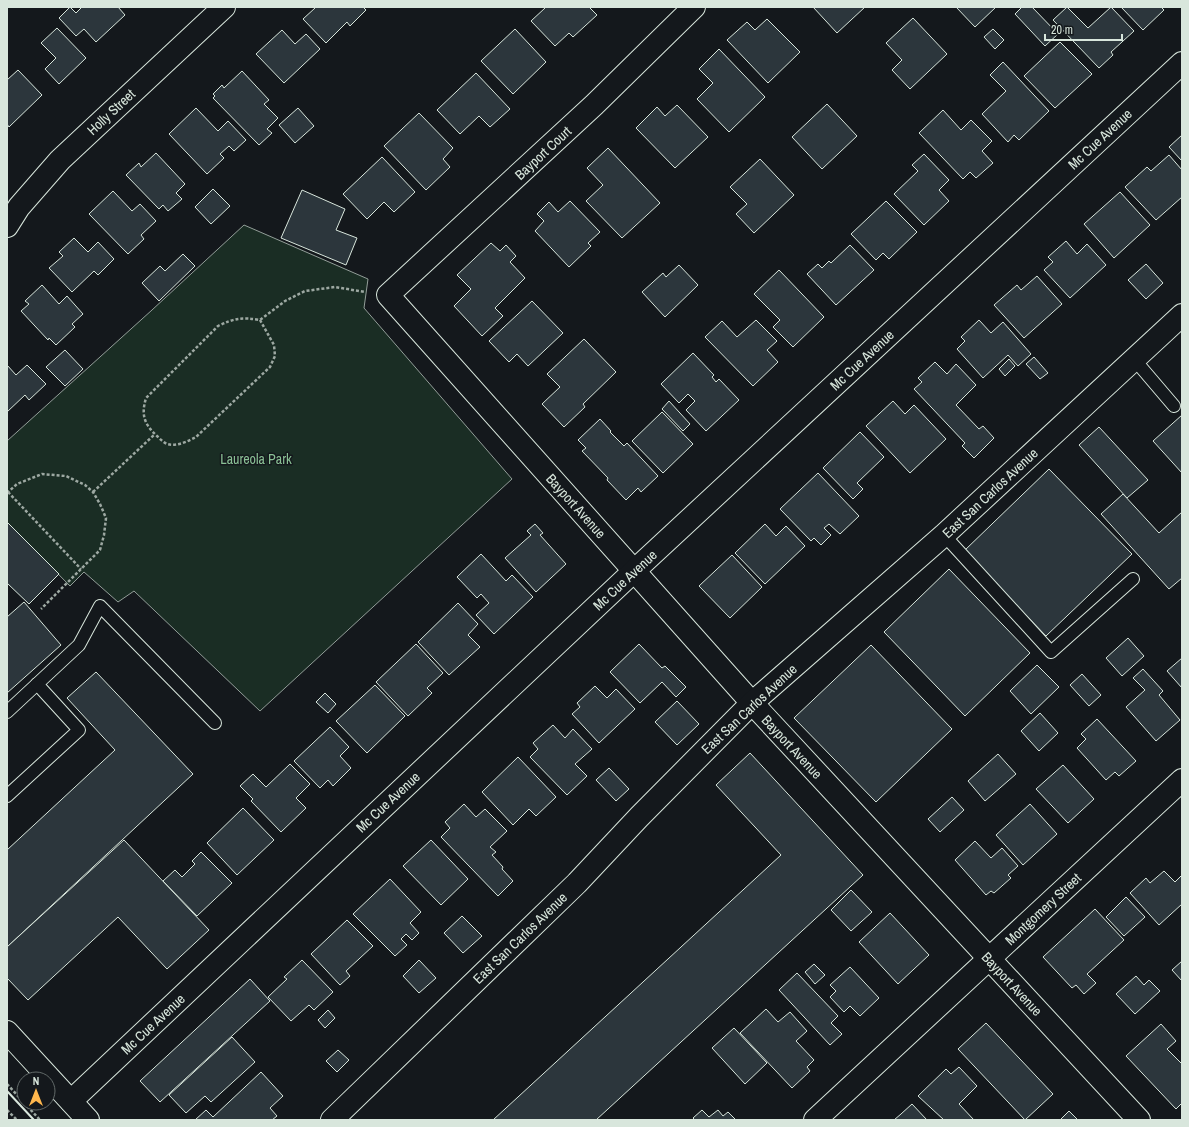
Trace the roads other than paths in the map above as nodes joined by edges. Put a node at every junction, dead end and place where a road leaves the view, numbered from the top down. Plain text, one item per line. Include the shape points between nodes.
1 (224, 7) edge
2 (694, 7) edge
3 (1182, 63) edge
4 (7, 226) edge
5 (388, 296) joint
6 (1182, 315) edge
7 (1134, 359) junction
8 (1174, 406) dead end
9 (944, 535) junction
10 (634, 571) junction
11 (1133, 579) dead end
12 (37, 684) junction
13 (752, 703) junction
14 (7, 712) edge
15 (215, 722) dead end
16 (1182, 780) edge
17 (7, 796) edge
18 (989, 959) junction
19 (7, 1032) edge
20 (71, 1101) junction
21 (88, 1120) edge
22 (332, 1120) edge
23 (815, 1120) edge
24 (1139, 1120) edge

1 - 4 street, Holly Street via 60,160 19,207
2 - 5 street, Bayport Court via 594,105
3 - 10 street, Mc Cue Avenue
5 - 10 street, Bayport Avenue
6 - 7 street, East San Carlos Avenue
7 - 8 lane
7 - 9 street, East San Carlos Avenue
9 - 11 lane via 1051,652
9 - 13 street, East San Carlos Avenue
10 - 13 street, Bayport Avenue
10 - 20 street, Mc Cue Avenue
12 - 14 lane
12 - 15 lane via 79,644 100,606
12 - 17 lane via 79,730
13 - 18 street, Bayport Avenue
13 - 22 street, East San Carlos Avenue via 576,883
16 - 18 street, Montgomery Street
18 - 23 street, Montgomery Street
18 - 24 street, Bayport Avenue
19 - 20 street
20 - 21 street

